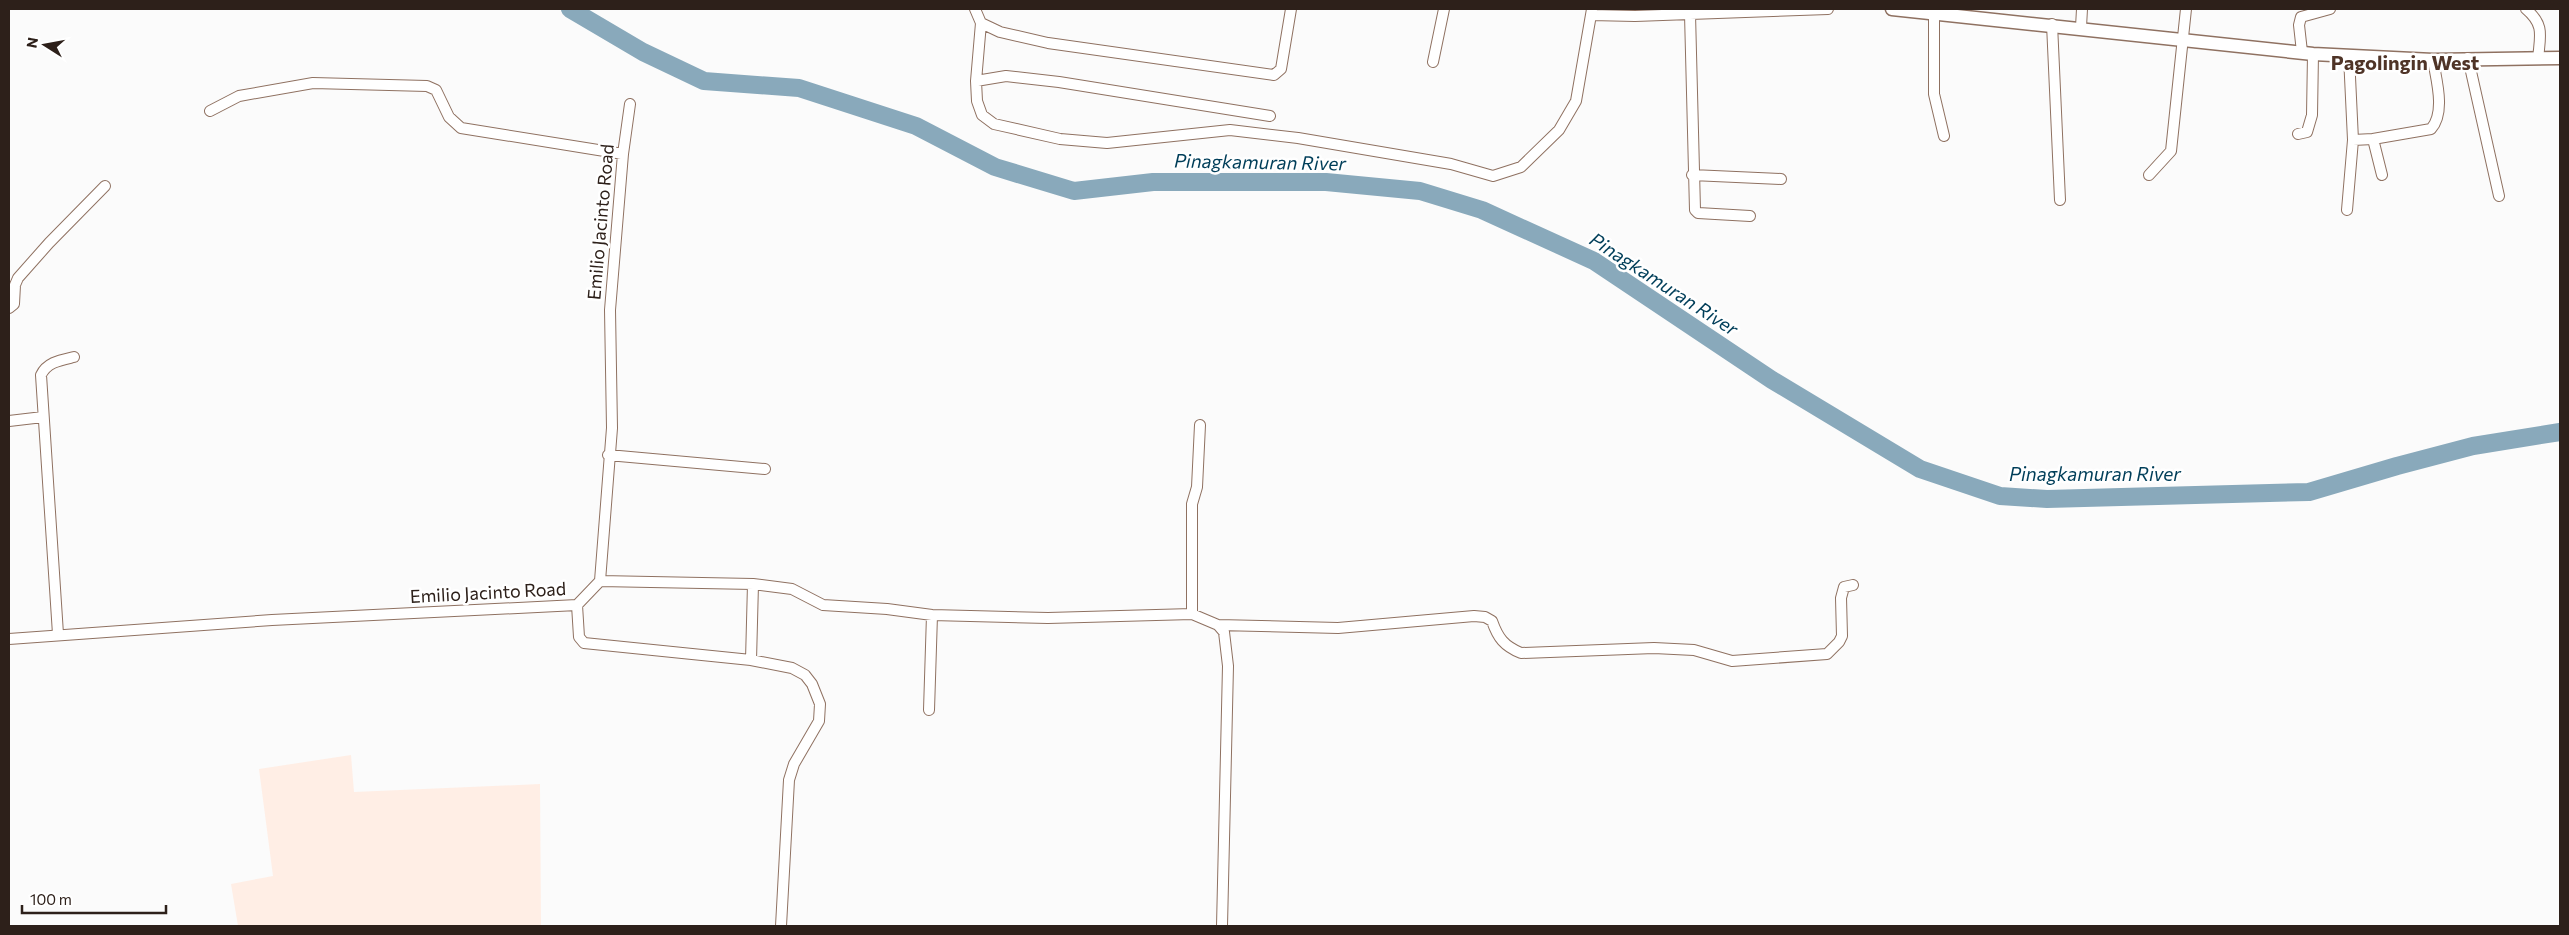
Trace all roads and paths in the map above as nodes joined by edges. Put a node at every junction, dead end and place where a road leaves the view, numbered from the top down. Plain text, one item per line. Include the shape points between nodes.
1 (975, 9) edge
2 (1291, 9) edge
3 (1444, 9) edge
4 (1828, 9) edge
5 (1892, 9) edge
6 (2082, 9) edge
7 (2186, 9) edge
8 (2330, 9) edge
9 (2526, 9) edge
10 (1774, 10) edge
11 (1592, 12) edge
12 (1934, 13) junction
13 (1690, 14) junction
14 (981, 23) junction
15 (2052, 24) junction
16 (2081, 28) junction
17 (2184, 40) junction
18 (2308, 53) junction
19 (2349, 56) junction
20 (2468, 58) junction
21 (2560, 58) edge
22 (2538, 59) junction
23 (2434, 60) junction
24 (1433, 62) dead end
25 (976, 81) junction
26 (630, 104) dead end
27 (210, 111) dead end
28 (1270, 116) dead end
29 (2298, 134) dead end
30 (1944, 136) dead end
31 (2372, 139) junction
32 (2353, 140) junction
33 (623, 154) junction
34 (1692, 175) junction
35 (2149, 175) dead end
36 (2382, 175) dead end
37 (1781, 179) dead end
38 (105, 186) dead end
39 (2499, 196) dead end
40 (2060, 200) dead end
41 (2347, 210) dead end
42 (1750, 216) dead end
43 (9, 308) edge
44 (74, 357) dead end
45 (43, 417) junction
46 (9, 420) edge
47 (1200, 425) dead end
48 (608, 455) junction
49 (765, 469) dead end
50 (600, 581) junction
51 (753, 584) junction
52 (1853, 586) dead end
53 (577, 605) junction
54 (1192, 614) junction
55 (932, 615) junction
56 (1218, 624) junction
57 (58, 634) junction
58 (9, 639) edge
59 (751, 660) junction
60 (929, 710) dead end
61 (781, 926) edge
62 (1222, 926) edge

1 - 14 street
2 - 14 street via 1281,69 1274,75 1048,43 1000,32
3 - 24 street
4 - 10 street
5 - 12 street
6 - 16 street
7 - 17 street
8 - 18 street via 2301,17 2299,25
9 - 22 street via 2536,18 2541,30
10 - 13 street
11 - 13 street
11 - 25 street via 1576,101 1559,130 1521,167 1493,176 1451,164 1230,130 1107,142 1060,138 994,124 982,115 977,102
12 - 15 street
12 - 30 street via 1934,94
13 - 34 street
14 - 25 street
15 - 16 street
15 - 40 street
16 - 17 street
17 - 18 street
17 - 35 street via 2170,151
18 - 19 street
18 - 29 street via 2312,115 2307,132
19 - 23 street
19 - 32 street
20 - 22 street
20 - 23 street
20 - 39 street
21 - 22 street
23 - 31 street via 2438,105 2435,124 2431,128
25 - 28 street via 1006,76 1059,82
26 - 33 street, Emilio Jacinto Road
27 - 33 street via 239,96 313,83 427,86 436,90 449,118 461,128
31 - 32 street
31 - 36 street
32 - 41 street
33 - 48 street, Emilio Jacinto Road via 610,310 612,428
34 - 37 street
34 - 42 street via 1698,213
38 - 43 street via 18,278 15,299
44 - 45 street via 44,369 41,375
45 - 46 street
45 - 57 street
47 - 54 street via 1197,487 1192,504
48 - 49 street
48 - 50 street, Emilio Jacinto Road
50 - 51 street
50 - 53 street, Emilio Jacinto Road
51 - 55 street via 792,589 823,605
51 - 59 street
52 - 56 street via 1844,587 1841,598 1842,636 1827,654 1753,661 1732,661 1694,650 1654,648 1521,653 1508,648 1497,636 1492,620 1474,616 1338,628
53 - 57 street, Emilio Jacinto Road
53 - 59 street via 579,637 584,643
54 - 55 street via 1048,618
54 - 56 street
55 - 60 street
56 - 62 street via 1224,632 1228,666
57 - 58 street, Emilio Jacinto Road
59 - 61 street via 792,668 805,676 820,704 819,721 794,764 789,780

